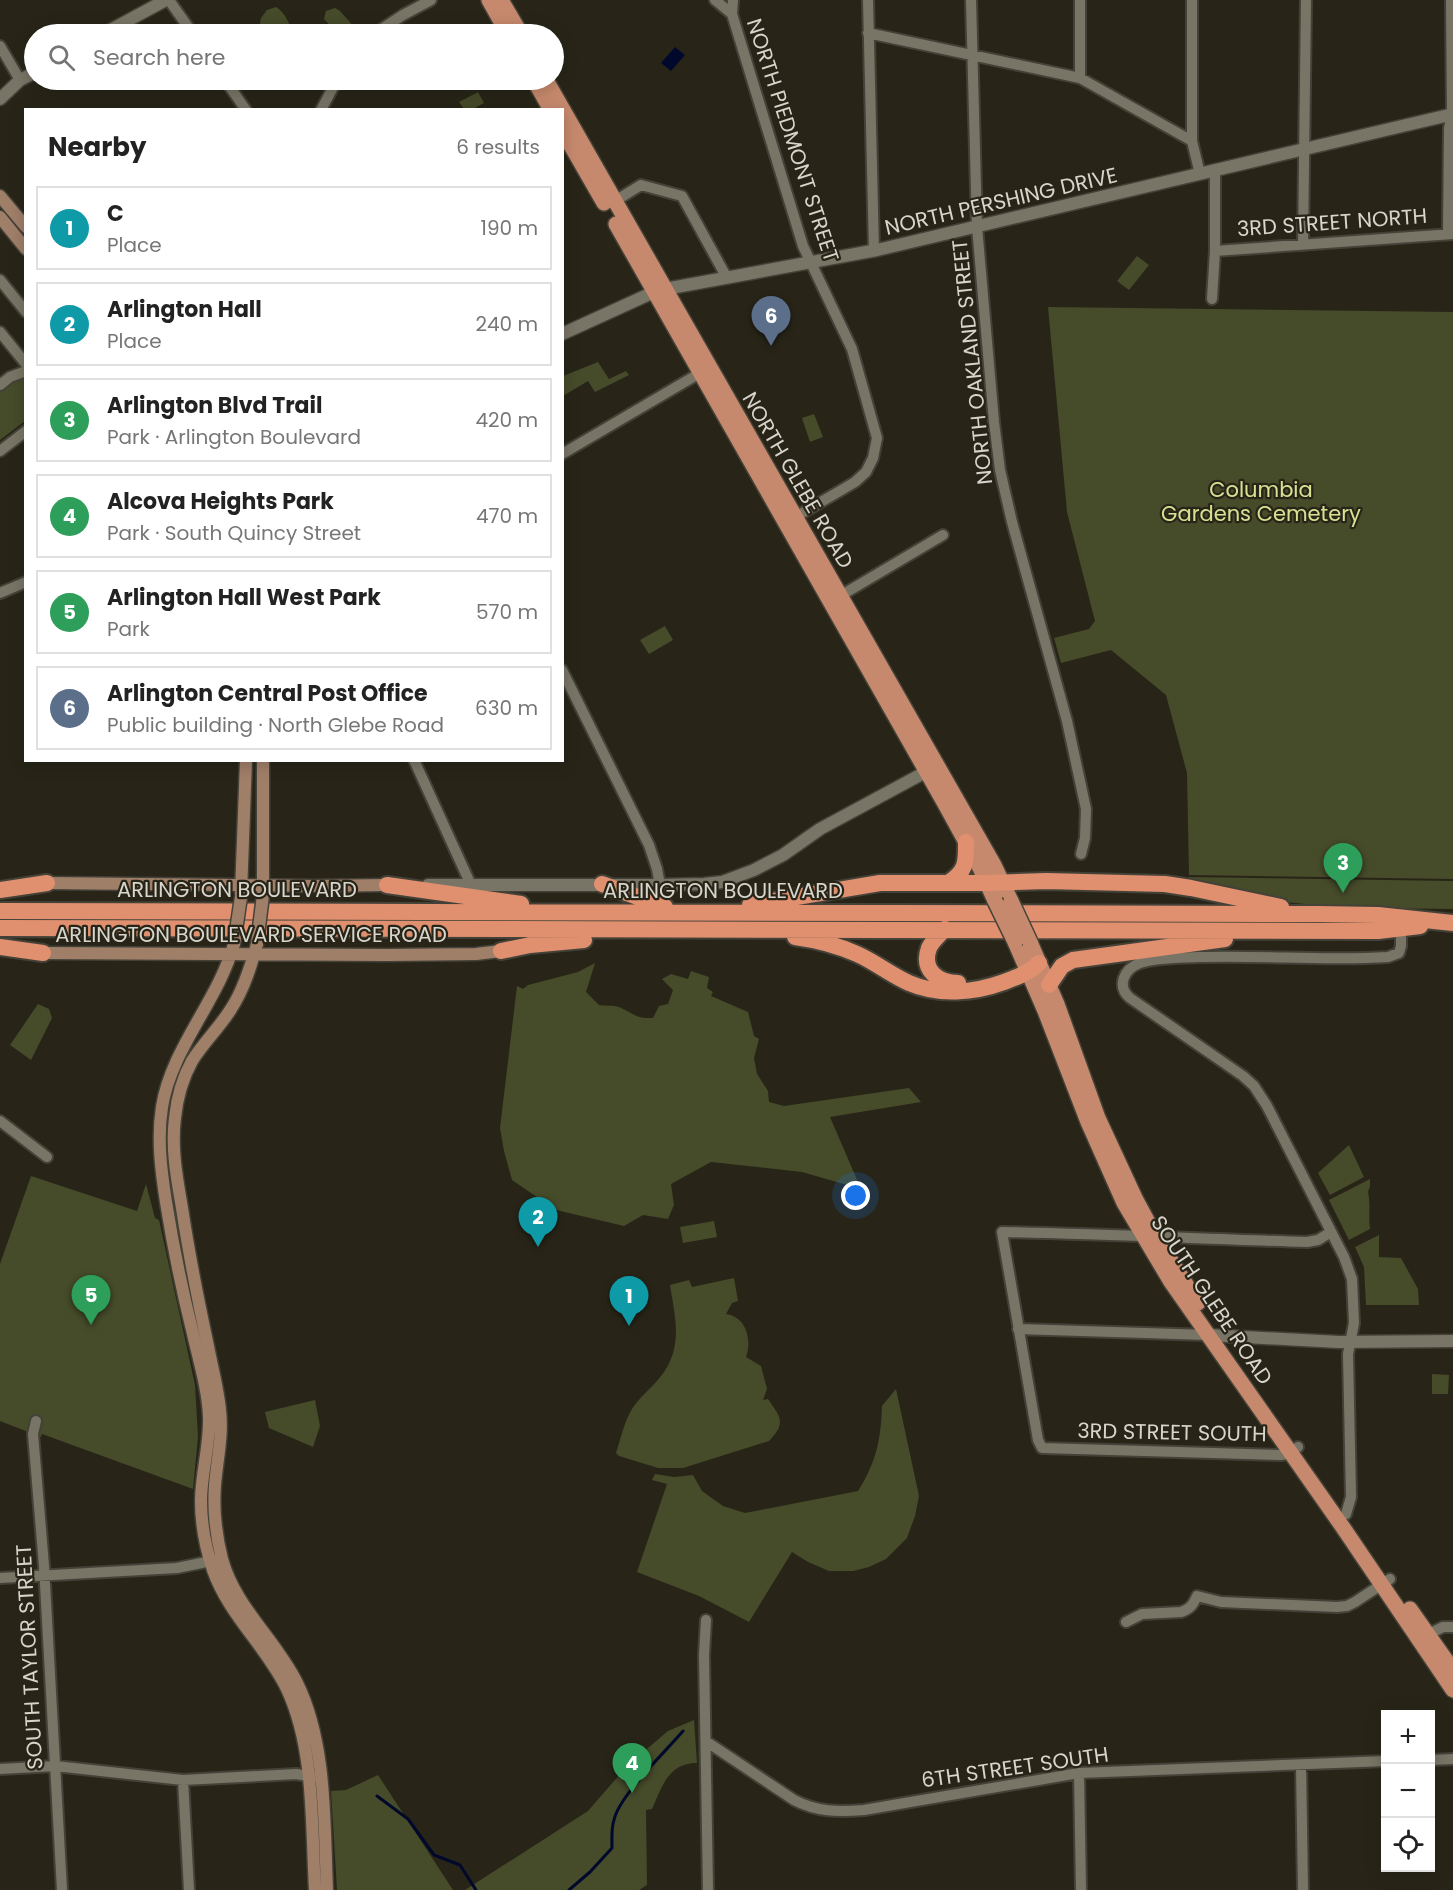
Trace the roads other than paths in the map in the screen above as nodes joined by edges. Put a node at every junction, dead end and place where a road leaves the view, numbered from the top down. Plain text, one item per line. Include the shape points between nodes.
1 (167, 0) edge
2 (431, 0) edge
3 (489, 0) edge
4 (501, 0) edge
5 (716, 0) edge
6 (734, 0) edge
7 (868, 0) edge
8 (970, 0) edge
9 (1080, 0) edge
10 (1192, 0) edge
11 (1306, 0) edge
12 (1451, 0) edge
13 (732, 14) junction
14 (123, 24) edge
15 (185, 24) edge
16 (389, 24) edge
17 (502, 24) edge
18 (515, 24) edge
19 (868, 33) junction
20 (0, 46) edge
21 (972, 54) junction
22 (24, 78) edge
23 (1080, 78) junction
24 (20, 80) junction
25 (232, 90) edge
26 (332, 90) edge
27 (540, 90) edge
28 (550, 90) edge
29 (0, 99) edge
30 (245, 108) edge
31 (322, 108) edge
32 (550, 108) edge
33 (557, 108) edge
34 (1452, 114) edge
35 (567, 134) edge
36 (1192, 141) junction
37 (1304, 149) junction
38 (1215, 171) junction
39 (1200, 174) junction
40 (0, 196) edge
41 (610, 203) junction
42 (0, 217) edge
43 (24, 225) edge
44 (977, 227) junction
45 (1450, 234) edge
46 (1303, 245) junction
47 (24, 247) edge
48 (1215, 250) junction
49 (874, 251) junction
50 (810, 263) junction
51 (727, 278) junction
52 (0, 280) edge
53 (659, 290) junction
54 (1212, 299) dead end
55 (24, 310) edge
56 (0, 332) edge
57 (564, 333) edge
58 (21, 349) edge
59 (24, 372) edge
60 (700, 373) junction
61 (0, 385) edge
62 (24, 433) edge
63 (0, 451) edge
64 (564, 453) edge
65 (790, 520) junction
66 (943, 535) dead end
67 (24, 583) edge
68 (0, 593) edge
69 (834, 599) junction
70 (564, 674) edge
71 (246, 762) edge
72 (263, 762) edge
73 (415, 762) edge
74 (931, 768) junction
75 (966, 842) junction
76 (1081, 854) dead end
77 (995, 882) junction
78 (0, 883) edge
79 (47, 883) junction
80 (948, 883) junction
81 (602, 884) junction
82 (387, 885) junction
83 (471, 885) junction
84 (660, 885) junction
85 (0, 890) edge
86 (263, 890) junction
87 (241, 891) junction
88 (995, 901) joint
89 (1011, 901) joint
90 (0, 910) edge
91 (678, 911) junction
92 (566, 912) junction
93 (714, 912) junction
94 (1318, 914) junction
95 (1449, 923) edge
96 (0, 928) edge
97 (1401, 928) junction
98 (722, 929) junction
99 (945, 929) junction
100 (651, 930) junction
101 (1271, 930) junction
102 (0, 947) edge
103 (233, 948) junction
104 (256, 949) junction
105 (501, 951) joint
106 (0, 953) edge
107 (43, 953) junction
108 (1031, 966) junction
109 (1049, 985) junction
110 (1062, 1038) junction
111 (0, 1121) edge
112 (47, 1157) dead end
113 (1331, 1232) junction
114 (1149, 1236) junction
115 (1018, 1329) junction
116 (1214, 1335) junction
117 (1453, 1341) edge
118 (1350, 1342) junction
119 (36, 1421) dead end
120 (1294, 1450) junction
121 (1346, 1515) junction
122 (216, 1560) junction
123 (44, 1576) junction
124 (0, 1578) edge
125 (1386, 1582) junction
126 (706, 1620) dead end
127 (1126, 1622) dead end
128 (1453, 1627) edge
129 (1423, 1637) junction
130 (1453, 1670) edge
131 (1453, 1690) edge
132 (707, 1742) junction
133 (1453, 1759) edge
134 (1435, 1760) edge
135 (1381, 1761) edge
136 (1301, 1765) junction
137 (55, 1766) junction
138 (0, 1769) edge
139 (1078, 1773) junction
140 (315, 1777) junction
141 (183, 1780) junction
142 (62, 1890) edge
143 (189, 1890) edge
144 (315, 1890) edge
145 (327, 1890) edge
146 (708, 1890) edge
147 (1081, 1890) edge
148 (1303, 1890) edge

1 - 14 street
1 - 15 street
2 - 16 street
3 - 17 main road
4 - 18 main road
5 - 13 street
6 - 13 street, NORTH PIEDMONT STREET
7 - 19 street
8 - 21 street, NORTH OAKLAND STREET
9 - 23 street
10 - 36 street
11 - 37 street
12 - 34 street
13 - 50 street, NORTH PIEDMONT STREET
19 - 21 street
19 - 49 street
20 - 24 street
21 - 23 street
21 - 44 street, NORTH OAKLAND STREET
22 - 24 street
23 - 36 street
24 - 29 street
25 - 30 street
26 - 31 street
27 - 32 main road
28 - 33 main road, NORTH GLEBE ROAD
34 - 37 street, NORTH PERSHING DRIVE
34 - 45 street
35 - 41 main road, NORTH GLEBE ROAD
36 - 39 street
37 - 38 street, NORTH PERSHING DRIVE
37 - 46 street
38 - 39 street, NORTH PERSHING DRIVE
38 - 48 street
39 - 44 street, NORTH PERSHING DRIVE
40 - 43 main road
41 - 51 street via 641,185 682,196
41 - 53 main road, NORTH GLEBE ROAD
42 - 47 main road
44 - 49 street, NORTH PERSHING DRIVE
44 - 76 street, NORTH OAKLAND STREET via 1000,470 1067,721 1086,809
45 - 46 street, 3RD STREET NORTH
46 - 48 street, 3RD STREET NORTH
48 - 54 street
49 - 50 street, NORTH PERSHING DRIVE
50 - 51 street, NORTH PERSHING DRIVE
50 - 65 street, NORTH PIEDMONT STREET via 852,349 877,438 866,472
51 - 53 street, NORTH PERSHING DRIVE
52 - 55 street
53 - 57 street, NORTH PERSHING DRIVE
53 - 60 main road, NORTH GLEBE ROAD
53 - 65 main road, NORTH GLEBE ROAD
56 - 58 street
59 - 61 street
60 - 64 street
60 - 65 main road, NORTH GLEBE ROAD
62 - 63 street
65 - 69 main road, NORTH GLEBE ROAD
66 - 69 street
67 - 68 street
69 - 74 main road, NORTH GLEBE ROAD
70 - 84 street via 649,845
71 - 87 main road
72 - 86 main road
73 - 83 street
74 - 75 main road, NORTH GLEBE ROAD
74 - 77 main road, NORTH GLEBE ROAD
74 - 84 street via 739,877 704,884
75 - 77 main road, NORTH GLEBE ROAD
75 - 80 highway via 963,868
77 - 80 highway
77 - 88 main road, NORTH GLEBE ROAD
77 - 89 main road, NORTH GLEBE ROAD
77 - 94 highway via 1166,884
78 - 79 street
79 - 85 highway
79 - 87 main road
80 - 93 highway via 870,884
81 - 83 street
81 - 84 street
81 - 91 highway
82 - 83 street
82 - 86 main road
82 - 92 highway
86 - 87 main road
86 - 104 main road, bridge
87 - 103 main road, bridge
88 - 108 main road, SOUTH GLEBE ROAD, bridge via 1014,942
89 - 108 main road, SOUTH GLEBE ROAD, bridge via 1030,942
90 - 92 highway, ARLINGTON BOULEVARD
91 - 92 highway, ARLINGTON BOULEVARD
91 - 93 highway, ARLINGTON BOULEVARD
93 - 94 highway, ARLINGTON BOULEVARD
94 - 95 highway, ARLINGTON BOULEVARD via 1378,915
95 - 97 highway, ARLINGTON BOULEVARD
96 - 100 highway, ARLINGTON BOULEVARD
97 - 101 highway, ARLINGTON BOULEVARD
97 - 113 street via 1399,953 1389,957 1223,956 1147,961 1134,965 1124,975 1127,995 1254,1086
98 - 99 highway, ARLINGTON BOULEVARD
98 - 100 highway, ARLINGTON BOULEVARD
98 - 108 highway via 828,943 909,982 938,991 976,990
99 - 101 highway, ARLINGTON BOULEVARD
99 - 108 highway via 932,942 927,955 928,968 940,980 977,981
100 - 105 highway via 639,937 558,942
101 - 109 highway via 1073,960 1062,966
102 - 107 highway
103 - 104 main road, ARLINGTON BOULEVARD SERVICE ROAD
103 - 107 main road, ARLINGTON BOULEVARD SERVICE ROAD
103 - 122 main road via 218,988 169,1080 161,1109 159,1141 172,1238 209,1416 201,1501 205,1539
104 - 105 main road, ARLINGTON BOULEVARD SERVICE ROAD via 401,955
104 - 122 main road via 236,1000 193,1061 180,1088 175,1119 179,1194 220,1409 221,1444 214,1496
106 - 107 street, ARLINGTON BOULEVARD SERVICE ROAD
108 - 109 main road, SOUTH GLEBE ROAD
108 - 110 main road, SOUTH GLEBE ROAD
109 - 110 main road, SOUTH GLEBE ROAD
110 - 114 main road, SOUTH GLEBE ROAD via 1124,1203
111 - 112 street
113 - 114 street via 1307,1242
113 - 118 street via 1352,1279 1354,1323
114 - 115 street via 1002,1232
114 - 116 main road, SOUTH GLEBE ROAD
115 - 116 street
115 - 120 street, 3RD STREET SOUTH via 1042,1448 1281,1455
116 - 118 street
116 - 120 main road, SOUTH GLEBE ROAD
117 - 118 street
118 - 121 street via 1351,1497
119 - 123 street, SOUTH TAYLOR STREET via 33,1434
120 - 121 main road, SOUTH GLEBE ROAD
120 - 125 main road, SOUTH GLEBE ROAD
121 - 125 main road, SOUTH GLEBE ROAD
122 - 123 street via 177,1568
122 - 140 main road via 220,1587 286,1688
123 - 124 street
123 - 137 street, SOUTH TAYLOR STREET
125 - 127 street via 1347,1606 1221,1602 1197,1596 1187,1610 1142,1614
125 - 129 main road, SOUTH GLEBE ROAD
126 - 132 street
128 - 129 street via 1443,1627
129 - 130 main road, SOUTH GLEBE ROAD
129 - 131 main road, SOUTH GLEBE ROAD
132 - 139 street, 6TH STREET SOUTH via 794,1800 825,1811 864,1810
132 - 146 street
133 - 134 street
135 - 136 street, 6TH STREET SOUTH
136 - 139 street, 6TH STREET SOUTH
136 - 148 street
137 - 138 street
137 - 141 street
137 - 142 street, SOUTH TAYLOR STREET
139 - 147 street
140 - 141 street via 292,1774
140 - 144 main road
140 - 145 main road
141 - 143 street

